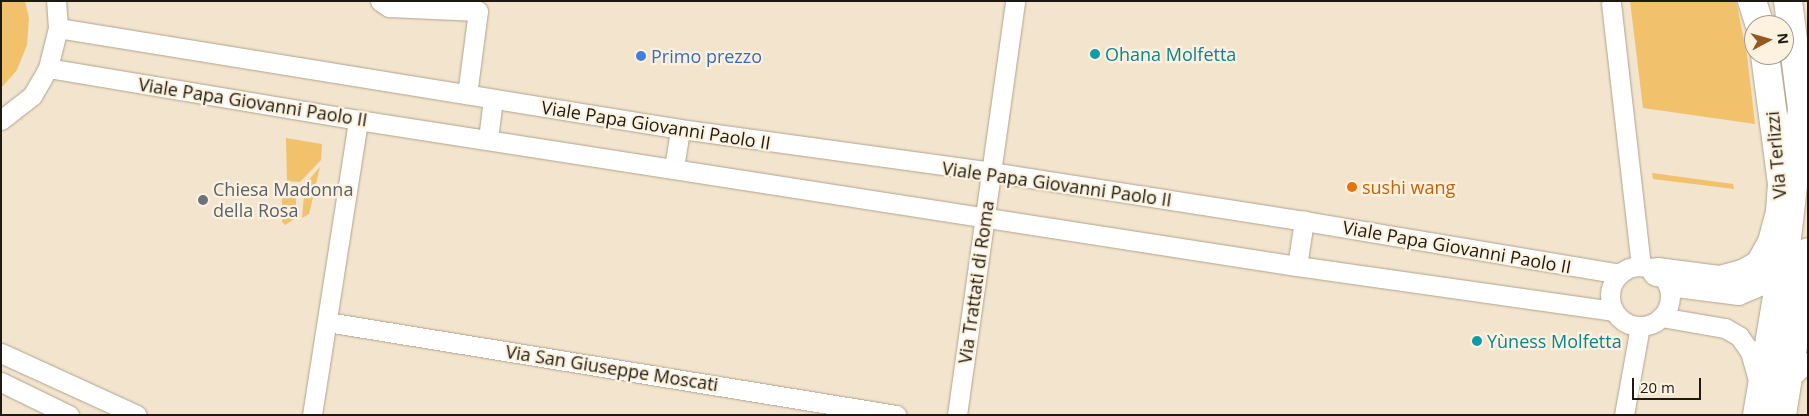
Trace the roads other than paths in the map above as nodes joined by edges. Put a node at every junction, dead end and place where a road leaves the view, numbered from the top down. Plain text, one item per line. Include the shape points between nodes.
1 (56, 1) edge
2 (380, 1) edge
3 (1015, 1) edge
4 (1752, 1) edge
5 (1788, 1) edge
6 (1611, 3) dead end
7 (1757, 15) edge
8 (1808, 25) edge
9 (58, 28) junction
10 (1766, 65) edge
11 (48, 68) junction
12 (467, 94) junction
13 (493, 99) junction
14 (1, 120) edge
15 (358, 120) junction
16 (680, 129) junction
17 (488, 139) junction
18 (674, 168) junction
19 (992, 172) junction
20 (985, 217) junction
21 (1304, 221) junction
22 (1808, 252) edge
23 (1297, 266) junction
24 (1620, 274) junction
25 (1655, 275) junction
26 (1781, 277) junction
27 (1808, 284) edge
28 (1613, 311) junction
29 (1661, 317) junction
30 (1796, 320) junction
31 (327, 322) junction
32 (1640, 326) junction
33 (1, 353) edge
34 (1808, 362) edge
35 (1788, 380) junction
36 (1, 382) edge
37 (1759, 405) edge
38 (69, 415) edge
39 (137, 415) edge
40 (312, 415) edge
41 (896, 415) edge
42 (957, 415) edge
43 (1624, 415) edge
44 (1782, 415) edge

1 - 9 street
2 - 12 street via 388,7 478,11
3 - 19 street, Via Trattati di Roma
4 - 7 main road
5 - 8 main road via 1796,15
5 - 26 main road via 1802,109
6 - 25 street
9 - 11 street
9 - 12 street, Viale Papa Giovanni Paolo II
10 - 25 main road, Via Terlizzi via 1782,184 1780,212 1772,242 1760,264 1735,276 1720,280
11 - 14 street via 32,96
11 - 15 street, Viale Papa Giovanni Paolo II
12 - 13 street, Viale Papa Giovanni Paolo II
13 - 16 street, Viale Papa Giovanni Paolo II
13 - 17 street
15 - 17 street, Viale Papa Giovanni Paolo II
15 - 31 street
16 - 18 street
16 - 19 street, Viale Papa Giovanni Paolo II
17 - 18 street, Viale Papa Giovanni Paolo II
18 - 20 street, Viale Papa Giovanni Paolo II
19 - 20 street, Via Trattati di Roma
19 - 21 street, Viale Papa Giovanni Paolo II
20 - 23 street, Viale Papa Giovanni Paolo II
20 - 42 street, Via Trattati di Roma
21 - 23 street
21 - 24 street, Viale Papa Giovanni Paolo II
22 - 30 main road
23 - 28 street, Viale Papa Giovanni Paolo II
24 - 25 street
24 - 28 street via 1610,291
25 - 26 street via 1738,295
25 - 29 street via 1669,302
26 - 37 main road
27 - 30 main road
28 - 32 street via 1624,322
29 - 32 street
29 - 37 street via 1725,328 1739,336 1750,352
30 - 35 main road
31 - 40 street
31 - 41 street, Via San Giuseppe Moscati
32 - 43 street
33 - 39 street
34 - 35 street
35 - 44 main road
36 - 38 street

